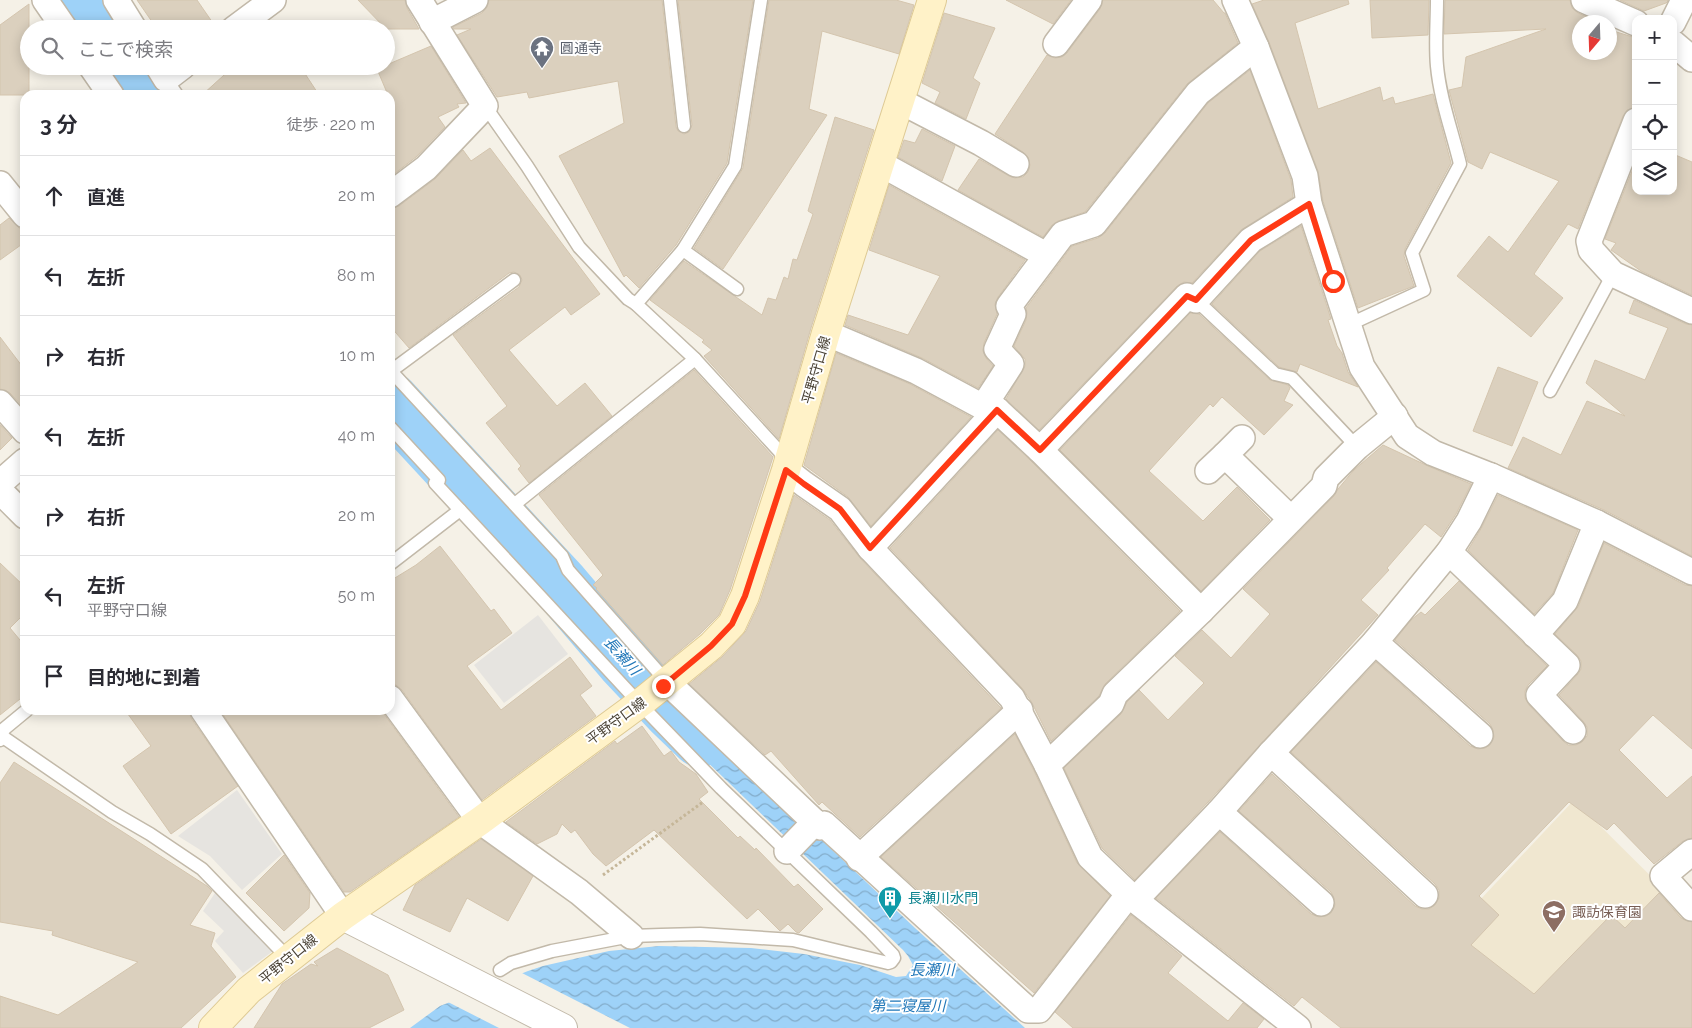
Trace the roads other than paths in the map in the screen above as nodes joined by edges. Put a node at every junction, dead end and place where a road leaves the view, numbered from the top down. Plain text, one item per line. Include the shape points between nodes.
1 (45, 0) edge
2 (116, 0) edge
3 (273, 0) edge
4 (419, 0) edge
5 (475, 0) edge
6 (670, 0) edge
7 (762, 0) edge
8 (932, 0) edge
9 (1235, 0) edge
10 (1437, 0) edge
11 (1584, 0) edge
12 (1684, 0) edge
13 (1087, 1) edge
14 (1676, 15) edge
15 (59, 20) edge
16 (128, 20) edge
17 (246, 20) edge
18 (1632, 21) edge
19 (432, 22) junction
20 (1056, 44) dead end
21 (1256, 47) junction
22 (1677, 47) edge
23 (1692, 60) edge
24 (97, 75) edge
25 (108, 90) edge
26 (900, 101) junction
27 (485, 106) junction
28 (684, 126) dead end
29 (1632, 130) edge
30 (881, 164) junction
31 (1016, 164) dead end
32 (395, 191) edge
33 (3, 193) edge
34 (1309, 204) junction
35 (20, 210) edge
36 (683, 250) junction
37 (1046, 255) junction
38 (1613, 274) junction
39 (514, 280) dead end
40 (737, 289) dead end
41 (1196, 300) junction
42 (636, 304) junction
43 (1692, 311) edge
44 (1348, 325) junction
45 (826, 333) junction
46 (696, 359) junction
47 (395, 368) edge
48 (395, 375) edge
49 (1550, 391) dead end
50 (0, 404) edge
51 (990, 409) junction
52 (1395, 416) junction
53 (20, 426) edge
54 (395, 432) edge
55 (1357, 447) junction
56 (1040, 450) junction
57 (1225, 455) dead end
58 (20, 465) edge
59 (786, 470) junction
60 (1491, 476) junction
61 (0, 483) edge
62 (0, 492) edge
63 (515, 504) junction
64 (460, 510) junction
65 (20, 511) edge
66 (1291, 519) junction
67 (1597, 523) junction
68 (870, 548) junction
69 (1449, 552) junction
70 (395, 560) edge
71 (1692, 572) edge
72 (1200, 612) junction
73 (1535, 636) junction
74 (1375, 642) junction
75 (653, 693) junction
76 (395, 705) edge
77 (1020, 710) junction
78 (21, 715) edge
79 (206, 715) edge
80 (1573, 731) dead end
81 (1480, 735) dead end
82 (0, 737) edge
83 (1271, 754) junction
84 (1047, 765) junction
85 (1219, 812) junction
86 (480, 821) junction
87 (813, 823) junction
88 (789, 849) junction
89 (1692, 852) edge
90 (859, 858) junction
91 (1425, 895) dead end
92 (1132, 897) junction
93 (1322, 903) dead end
94 (1692, 908) edge
95 (343, 916) junction
96 (631, 936) junction
97 (289, 959) junction
98 (500, 970) dead end
99 (213, 1028) edge
100 (563, 1028) edge
101 (1298, 1028) edge

1 - 15 street
2 - 16 street
3 - 17 street
4 - 19 street
5 - 19 street
6 - 28 lane
7 - 36 lane via 735,166
8 - 26 main road, 平野守口線
9 - 21 street
10 - 44 lane via 1437,66 1460,164 1412,253 1424,290
11 - 18 street
12 - 14 street
13 - 20 street
19 - 27 street
21 - 34 street via 1305,176
21 - 37 street via 1198,93 1094,224 1063,234
22 - 23 street
24 - 25 street
26 - 30 main road, 平野守口線
26 - 31 street
27 - 32 street via 426,168
27 - 42 lane via 579,247
29 - 38 street via 1588,241 1590,250
30 - 37 street
30 - 45 main road, 平野守口線
33 - 35 street
34 - 41 street via 1251,240
34 - 44 street
36 - 40 lane
36 - 42 lane
37 - 51 street via 1009,306 1013,314 997,350 1011,364
38 - 43 street
38 - 49 lane
39 - 47 lane
41 - 55 lane via 1275,374 1292,378
41 - 56 street via 1187,296
42 - 46 lane
44 - 52 street via 1362,368
45 - 51 street via 916,371
45 - 59 main road, 平野守口線
46 - 59 lane via 780,452
46 - 63 lane
48 - 63 lane
50 - 53 street
51 - 56 street
51 - 68 street
52 - 55 street
52 - 60 street via 1407,436 1433,453
54 - 64 lane via 439,480 435,483
55 - 66 street
56 - 72 street
57 - 66 street
58 - 61 street
59 - 68 street via 840,509
59 - 75 main road, 平野守口線 via 745,596 732,624 711,646
60 - 67 street
60 - 69 street via 1469,521
62 - 65 street
63 - 75 lane via 562,556 568,570
64 - 70 lane
64 - 75 lane
66 - 72 street
67 - 71 street
67 - 73 street via 1565,601
68 - 77 street
69 - 73 street
69 - 74 street
72 - 84 street
73 - 80 street via 1567,665 1539,695
74 - 81 street
74 - 83 street
75 - 86 main road, 平野守口線
75 - 87 street
75 - 88 lane via 721,788
76 - 86 street
77 - 84 street
77 - 90 street
78 - 82 lane via 4,729
79 - 95 street
82 - 97 lane via 202,869
83 - 85 street
83 - 91 street
84 - 92 street via 1090,857
85 - 92 street
85 - 93 street
86 - 95 main road, 平野守口線
86 - 96 street via 579,892
87 - 88 street
87 - 90 street via 820,827 824,824
88 - 96 lane via 893,954 891,962 793,940 700,934
89 - 94 street via 1662,876
90 - 92 street via 1028,1010 1039,1010
92 - 101 street
95 - 97 main road, 平野守口線
95 - 100 street
96 - 98 lane via 552,951 511,963
97 - 99 main road, 平野守口線 via 250,990

